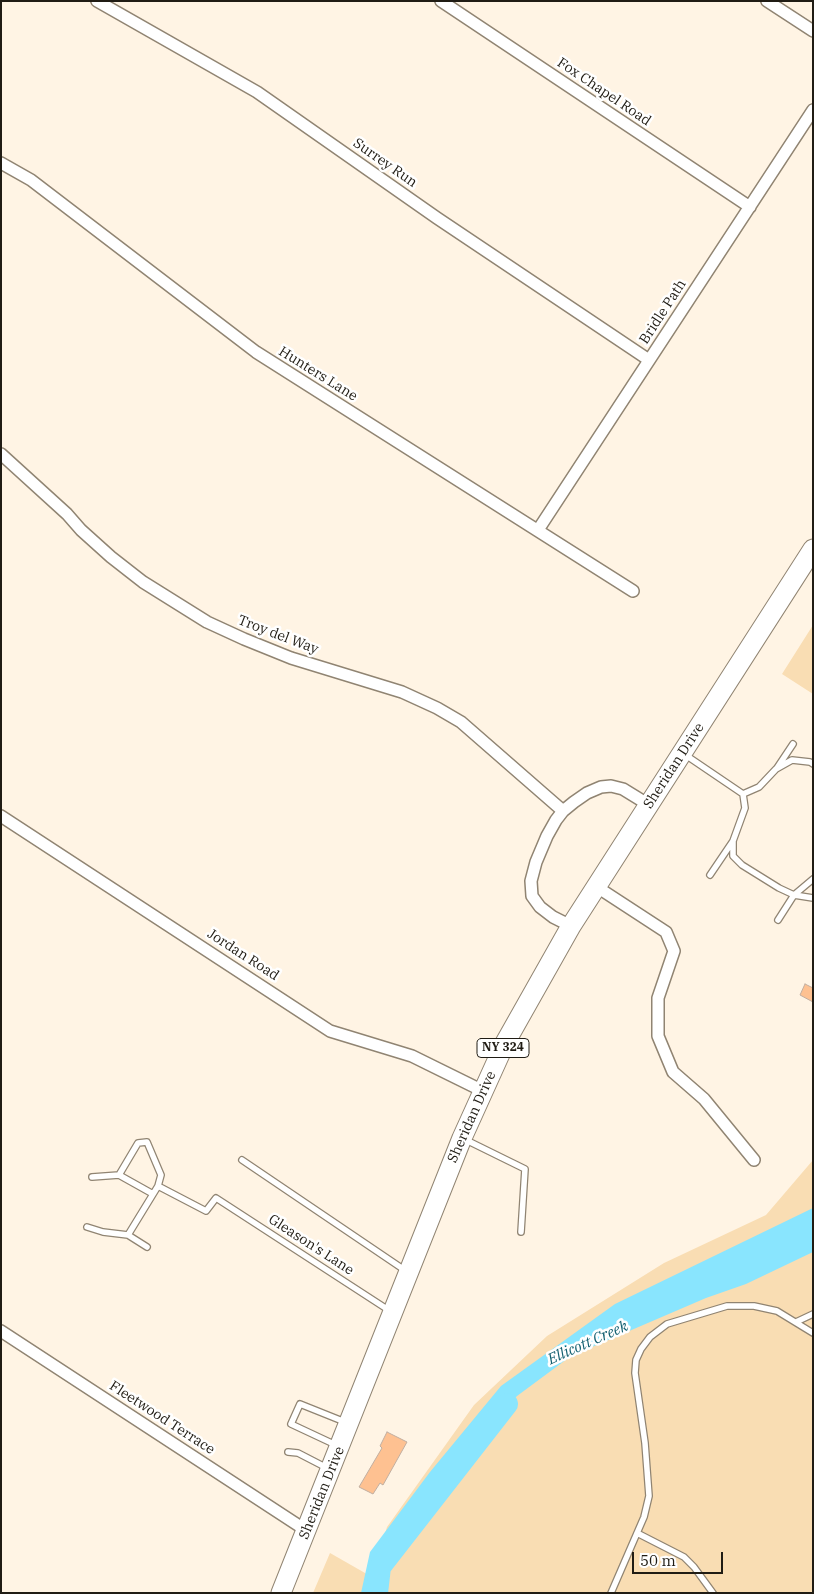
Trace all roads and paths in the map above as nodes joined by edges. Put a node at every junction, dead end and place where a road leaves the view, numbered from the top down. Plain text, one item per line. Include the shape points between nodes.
1 (97, 1) edge
2 (441, 1) edge
3 (767, 1) edge
4 (813, 31) edge
5 (813, 110) edge
6 (1, 163) edge
7 (750, 207) junction
8 (649, 360) junction
9 (1, 454) edge
10 (538, 530) junction
11 (813, 549) edge
12 (633, 591) dead end
13 (793, 744) dead end
14 (683, 753) junction
15 (811, 763) edge
16 (776, 769) junction
17 (743, 794) junction
18 (649, 805) junction
19 (563, 811) junction
20 (1, 816) edge
21 (733, 841) junction
22 (710, 875) dead end
23 (813, 879) edge
24 (597, 886) junction
25 (794, 895) junction
26 (813, 898) edge
27 (778, 920) dead end
28 (571, 926) junction
29 (483, 1091) junction
30 (462, 1138) junction
31 (242, 1160) dead end
32 (754, 1160) dead end
33 (119, 1175) junction
34 (92, 1177) dead end
35 (158, 1186) junction
36 (153, 1194) junction
37 (87, 1227) dead end
38 (522, 1232) dead end
39 (128, 1235) junction
40 (147, 1247) dead end
41 (408, 1272) junction
42 (392, 1312) junction
43 (813, 1314) edge
44 (796, 1322) junction
45 (1, 1331) edge
46 (813, 1333) edge
47 (349, 1424) junction
48 (340, 1447) junction
49 (288, 1452) dead end
50 (330, 1470) junction
51 (307, 1531) junction
52 (637, 1533) junction
53 (281, 1593) edge
54 (611, 1593) edge
55 (713, 1593) edge

1 - 8 street, Surrey Run via 257,92
2 - 7 street, Fox Chapel Road
3 - 4 street
5 - 7 street, Bridle Path
6 - 10 street, Hunters Lane via 31,180 256,352
7 - 8 street, Bridle Path
8 - 10 street, Bridle Path
9 - 19 street, Troy del Way via 81,530 143,582 207,622 244,639 291,658 402,692 437,708 461,722
10 - 12 street, Hunters Lane
11 - 14 main road, Sheridan Drive / NY 324
13 - 16 lane
14 - 17 lane
14 - 18 main road, Sheridan Drive / NY 324
15 - 16 lane via 792,760
16 - 17 lane via 759,788
17 - 21 lane via 744,808
18 - 19 street via 611,786 600,787
18 - 24 main road, Sheridan Drive / NY 324
19 - 28 street via 536,862 531,881 532,896 553,917
20 - 29 street, Jordan Road via 330,1031 412,1056
21 - 22 lane
21 - 25 lane via 733,856 742,865
23 - 25 lane
24 - 28 main road, Sheridan Drive / NY 324
24 - 32 street via 666,932 674,951 658,998 658,1036 673,1072 704,1099
25 - 26 lane
25 - 27 lane
28 - 29 main road, Sheridan Drive / NY 324
29 - 30 main road, Sheridan Drive / NY 324
30 - 38 lane via 525,1169
30 - 41 main road, Sheridan Drive / NY 324
31 - 41 lane
33 - 34 lane
33 - 35 lane via 138,1143 146,1142 161,1175
33 - 36 lane
35 - 36 lane
35 - 42 lane, Gleason's Lane via 206,1212 216,1198
36 - 39 lane
37 - 39 lane
39 - 40 lane
41 - 42 main road, Sheridan Drive / NY 324
42 - 47 main road, Sheridan Drive / NY 324
43 - 44 lane
44 - 46 lane
44 - 52 lane via 777,1311 754,1306 727,1306 667,1324 650,1337 636,1360 635,1373 649,1496
45 - 51 street, Fleetwood Terrace
47 - 48 main road, Sheridan Drive / NY 324
47 - 48 lane via 300,1404 291,1424
48 - 50 main road, Sheridan Drive / NY 324
49 - 50 lane via 298,1453
50 - 51 main road, Sheridan Drive / NY 324
51 - 53 main road, Sheridan Drive / NY 324
52 - 54 lane
52 - 55 lane via 684,1557

